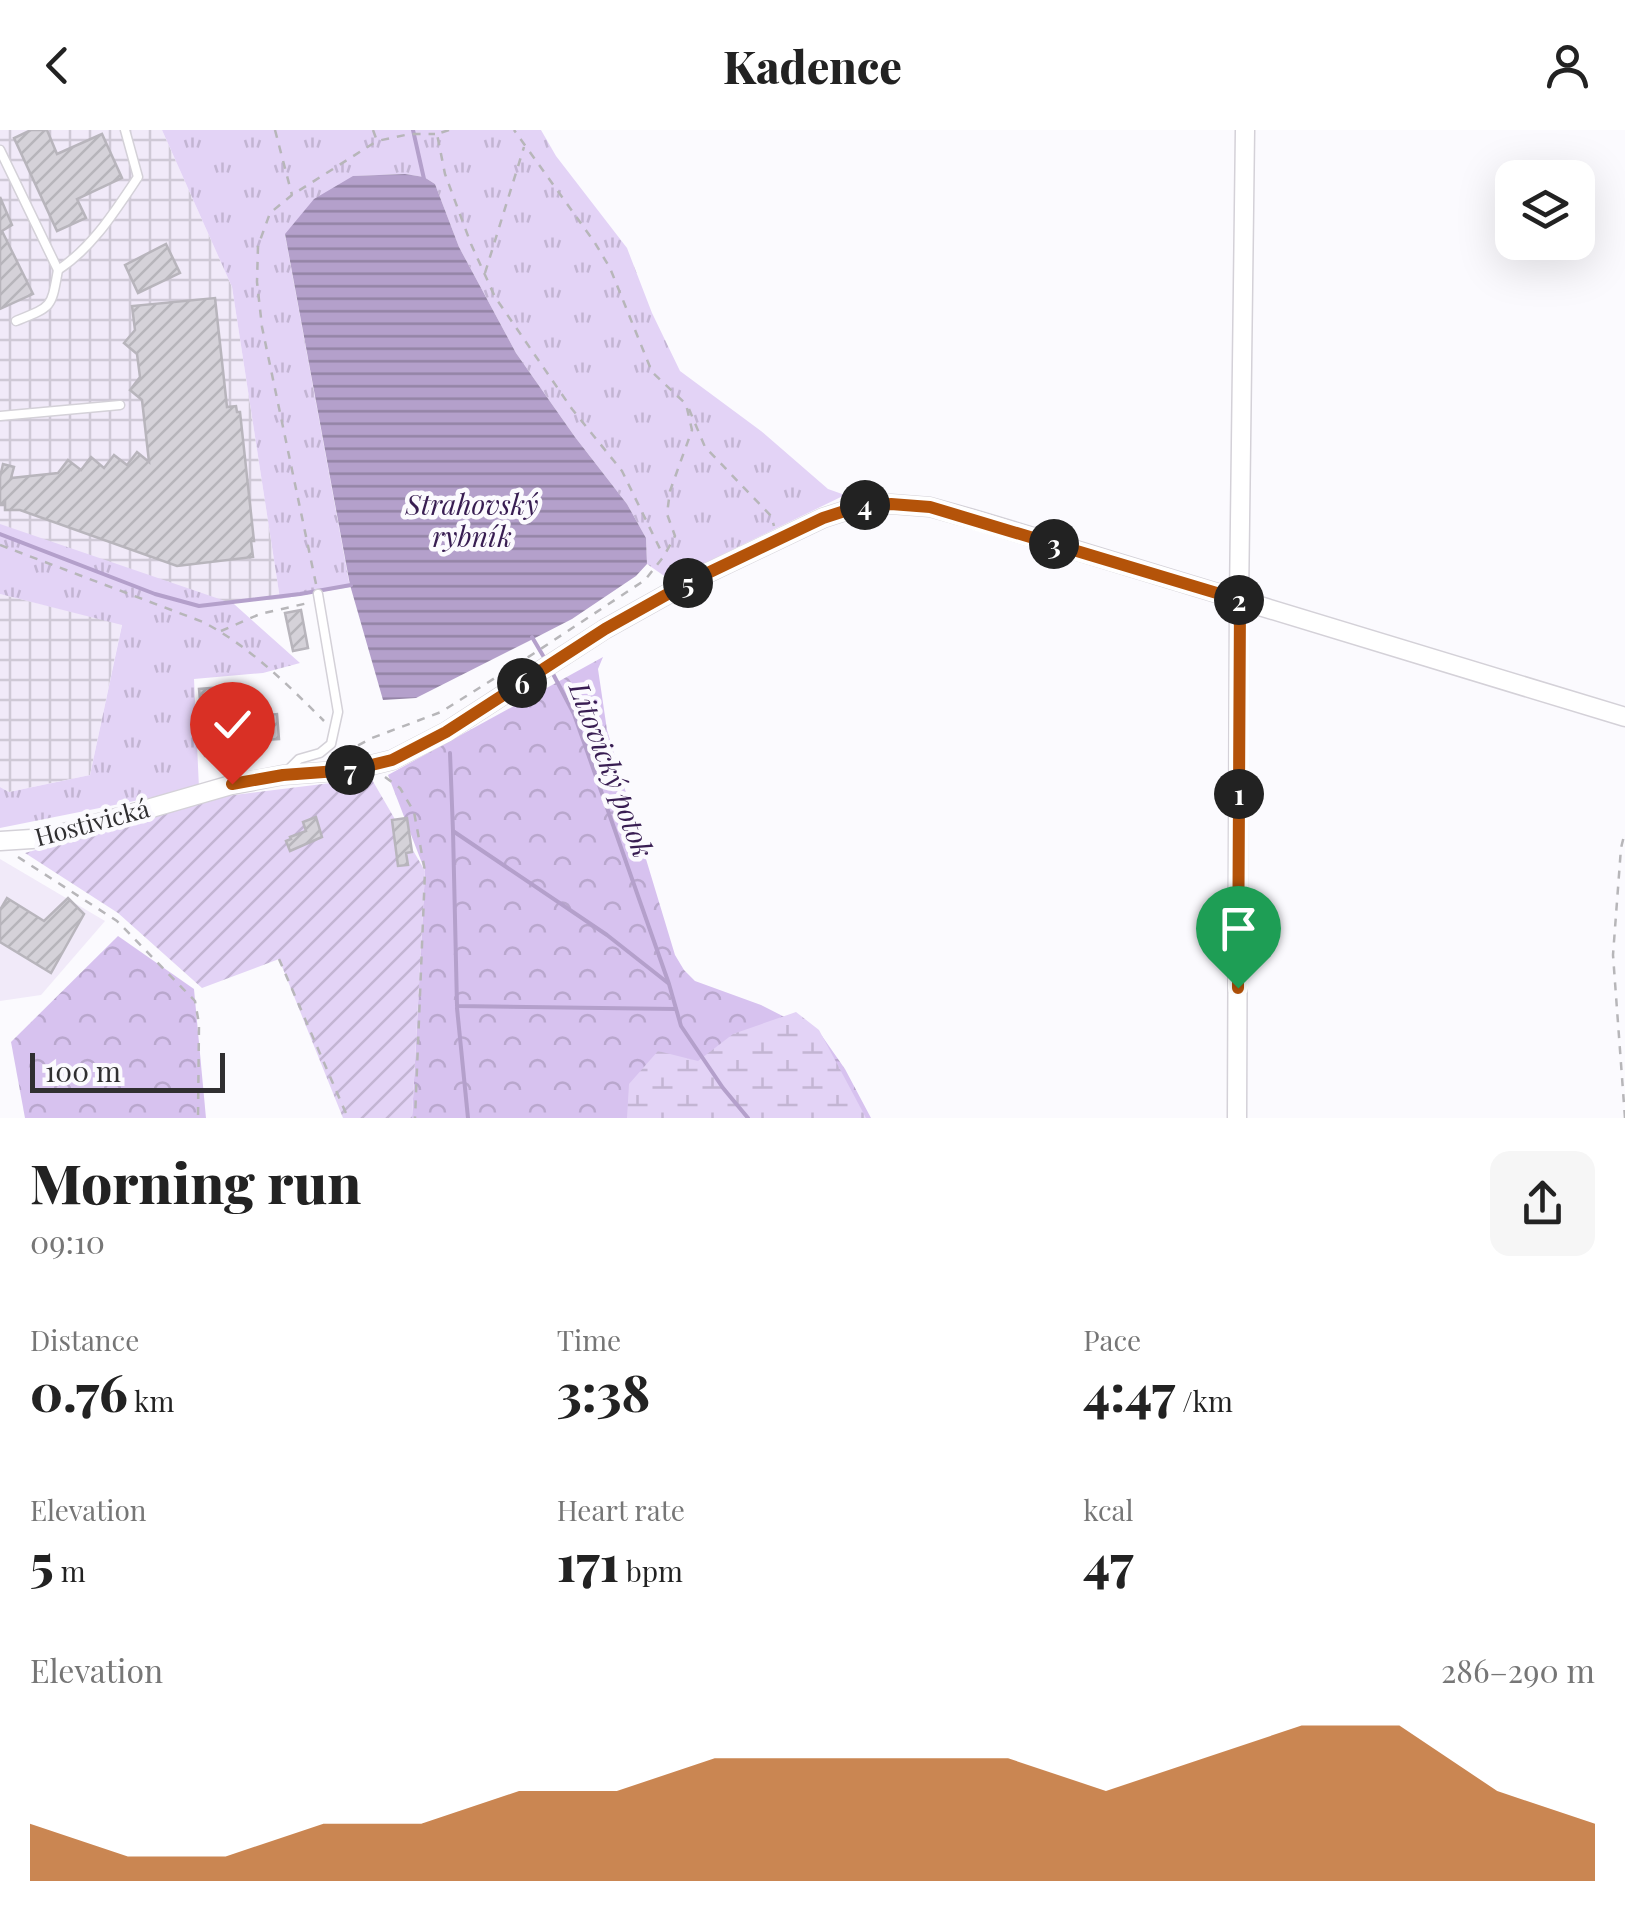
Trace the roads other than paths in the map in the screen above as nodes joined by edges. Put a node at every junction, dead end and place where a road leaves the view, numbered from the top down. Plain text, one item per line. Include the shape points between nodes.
1 (125, 130) edge
2 (1245, 130) edge
3 (0, 150) edge
4 (58, 270) junction
5 (16, 320) dead end
6 (120, 405) dead end
7 (0, 416) edge
8 (318, 594) road end
9 (1240, 600) junction
10 (1625, 717) edge
11 (283, 775) junction
12 (6, 848) edge
13 (1237, 1118) edge

1 - 4 lane via 138,177 108,221
2 - 9 street
3 - 4 lane
4 - 5 lane via 47,308
6 - 7 lane
8 - 11 lane via 338,712 331,744
9 - 10 street, Hostivická
9 - 11 street, Hostivická via 930,507 860,506 691,581 392,760
9 - 13 street
11 - 12 street, Hostivická

